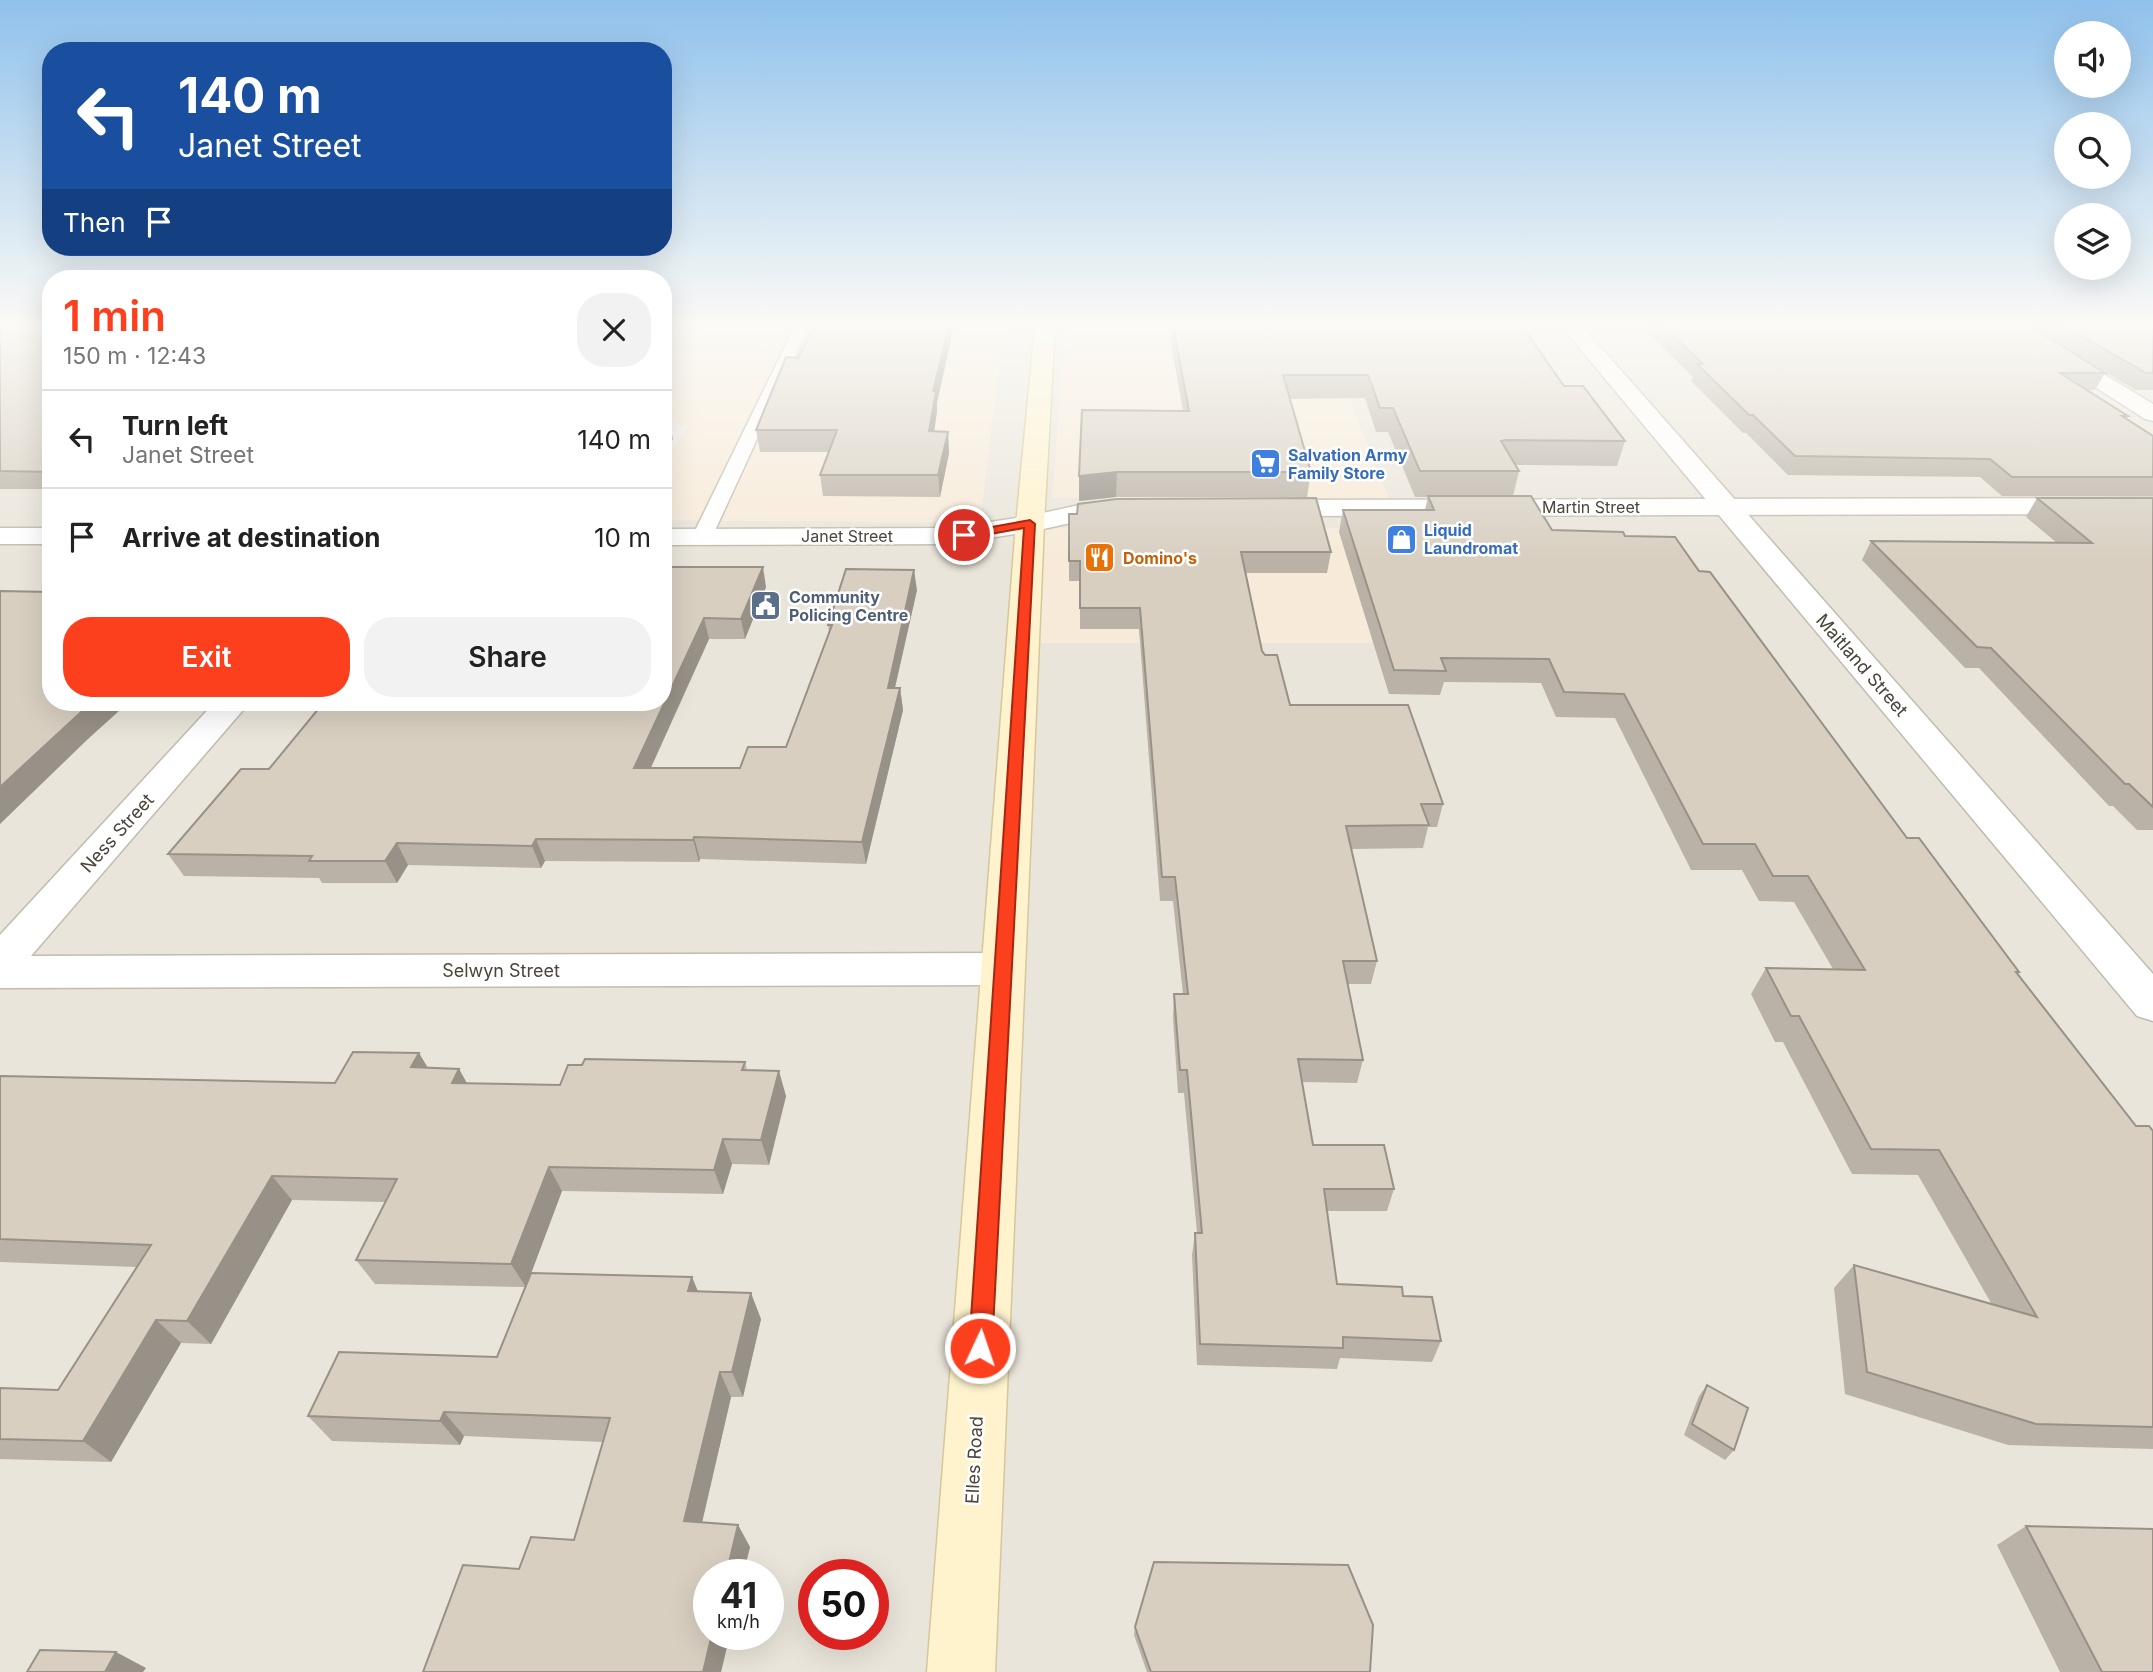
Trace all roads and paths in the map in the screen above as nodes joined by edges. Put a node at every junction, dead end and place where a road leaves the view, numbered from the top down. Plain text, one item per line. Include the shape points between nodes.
1 (765, 404) edge
2 (1039, 404) edge
3 (1638, 404) edge
4 (2137, 404) edge
5 (2153, 414) edge
6 (2153, 506) edge
7 (1726, 507) junction
8 (1154, 508) edge
9 (1246, 508) edge
10 (1030, 524) junction
11 (0, 536) edge
12 (42, 536) edge
13 (672, 537) edge
14 (702, 537) junction
15 (225, 711) edge
16 (0, 963) edge
17 (1003, 969) junction
18 (0, 972) edge
19 (2153, 1004) edge
20 (961, 1672) edge

1 - 14 lane
2 - 10 main road, Elles Road
3 - 7 street, Maitland Street
4 - 5 street
6 - 7 street, Martin Street
7 - 9 street, Martin Street
7 - 19 street, Maitland Street
8 - 10 street via 1084,512
10 - 14 street, Janet Street via 951,536
10 - 17 main road, Elles Road
11 - 12 street
13 - 14 street, Janet Street
15 - 16 street, Ness Street
17 - 18 street, Selwyn Street
17 - 20 main road, Elles Road

